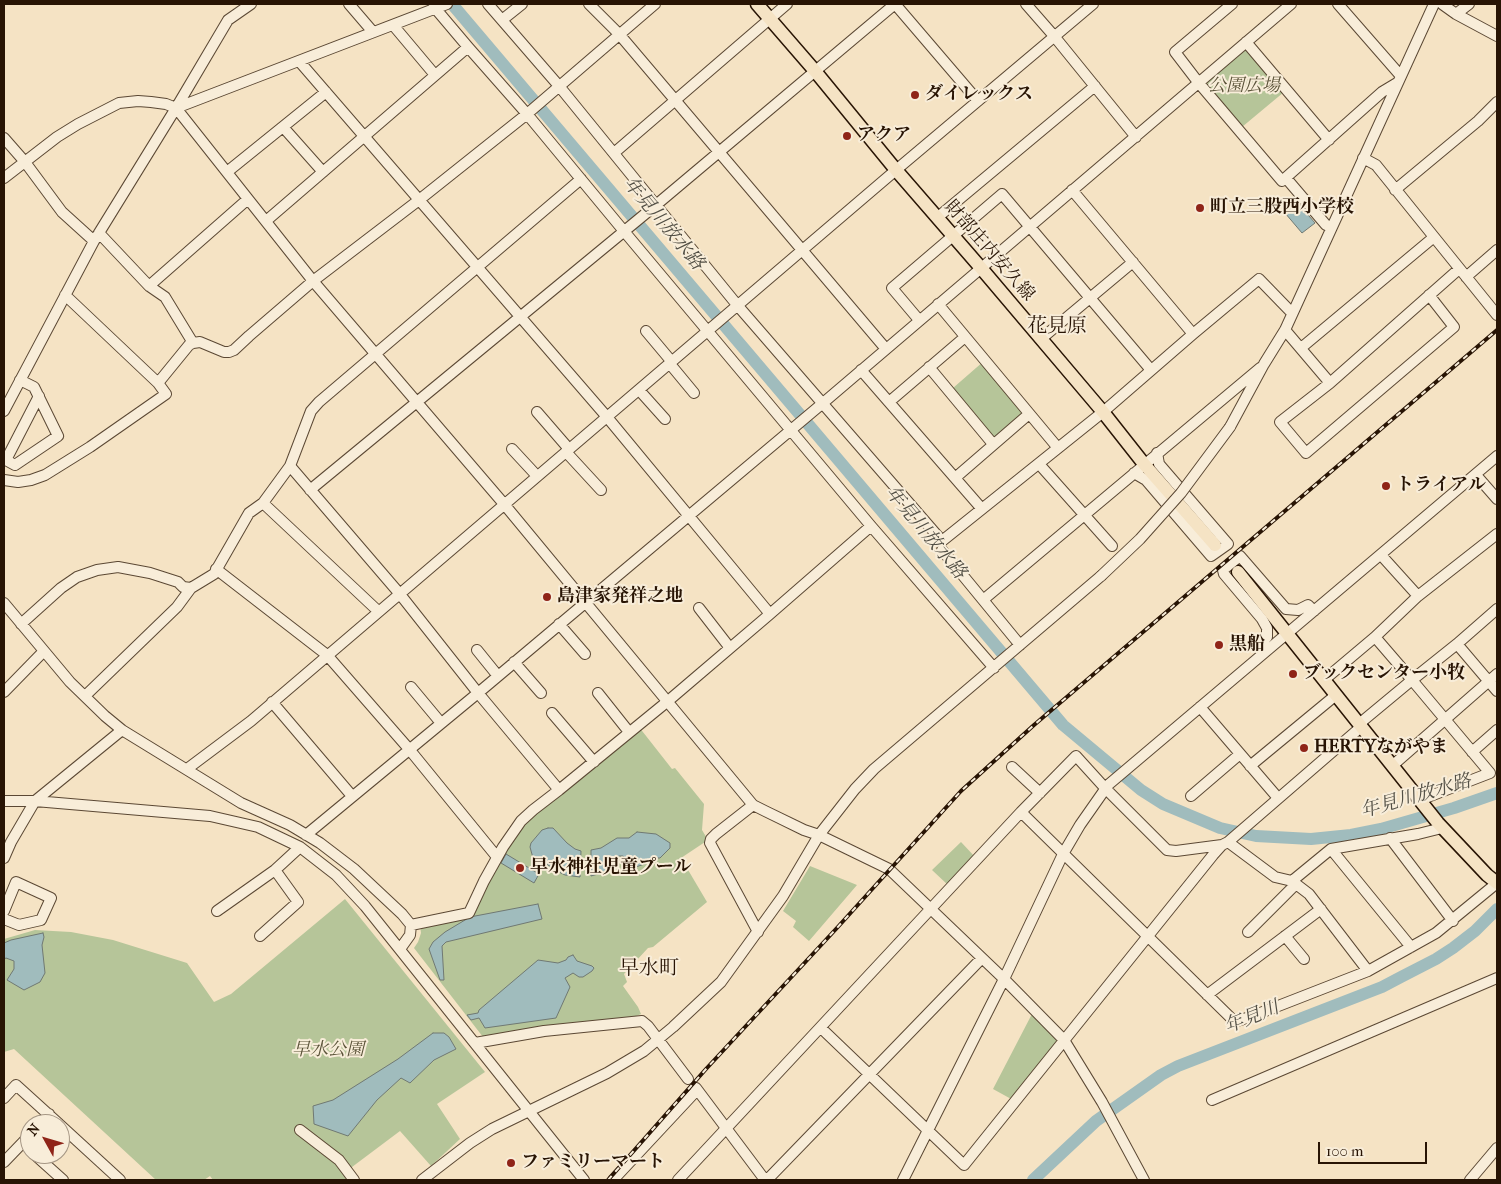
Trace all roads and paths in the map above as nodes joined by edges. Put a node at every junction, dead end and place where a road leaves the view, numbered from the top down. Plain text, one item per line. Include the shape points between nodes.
1 (251, 4) edge
2 (349, 4) edge
3 (447, 4) edge
4 (488, 4) edge
5 (522, 4) edge
6 (589, 4) edge
7 (655, 4) edge
8 (757, 4) edge
9 (787, 4) edge
10 (895, 4) edge
11 (1026, 4) edge
12 (1093, 4) edge
13 (1232, 4) edge
14 (1291, 4) edge
15 (1338, 4) edge
16 (1434, 4) edge
17 (1442, 4) edge
18 (1469, 4) edge
19 (435, 6) edge
20 (1456, 14) junction
21 (769, 19) junction
22 (502, 20) junction
23 (393, 25) junction
24 (373, 32) junction
25 (619, 34) junction
26 (1054, 36) junction
27 (1497, 36) edge
28 (1246, 42) junction
29 (468, 47) junction
30 (299, 61) junction
31 (815, 71) junction
32 (435, 75) junction
33 (1399, 79) junction
34 (1198, 82) junction
35 (559, 86) junction
36 (1095, 86) junction
37 (326, 92) junction
38 (675, 100) junction
39 (978, 100) junction
40 (1497, 102) edge
41 (176, 108) junction
42 (527, 114) junction
43 (283, 127) junction
44 (364, 136) junction
45 (1136, 137) junction
46 (4, 138) edge
47 (1329, 140) junction
48 (719, 152) junction
49 (614, 153) junction
50 (1363, 158) junction
51 (25, 162) junction
52 (896, 170) junction
53 (227, 172) junction
54 (323, 172) junction
55 (4, 178) edge
56 (1286, 178) junction
57 (581, 179) junction
58 (1072, 190) junction
59 (1395, 190) junction
60 (248, 199) junction
61 (419, 200) junction
62 (653, 207) junction
63 (938, 218) junction
64 (266, 221) junction
65 (1030, 226) junction
66 (1332, 226) junction
67 (625, 229) junction
68 (953, 235) junction
69 (96, 237) junction
70 (1434, 237) junction
71 (802, 250) junction
72 (1497, 250) edge
73 (1133, 262) junction
74 (477, 268) junction
75 (981, 268) junction
76 (1459, 268) junction
77 (1466, 277) junction
78 (313, 281) junction
79 (149, 286) junction
80 (64, 295) junction
81 (1429, 296) junction
82 (1090, 298) junction
83 (938, 304) junction
84 (734, 309) junction
85 (1292, 313) junction
86 (1497, 315) edge
87 (519, 317) junction
88 (919, 320) junction
89 (1285, 330) junction
90 (646, 331) dead end
91 (707, 332) junction
92 (1193, 334) junction
93 (965, 337) junction
94 (1041, 339) junction
95 (193, 343) junction
96 (1300, 348) junction
97 (886, 349) junction
98 (376, 354) junction
99 (671, 363) junction
100 (1264, 364) junction
101 (929, 367) junction
102 (861, 370) junction
103 (1152, 370) junction
104 (20, 380) junction
105 (1330, 382) junction
106 (158, 383) junction
107 (639, 390) junction
108 (694, 393) dead end
109 (39, 396) junction
110 (7, 397) edge
111 (417, 402) junction
112 (889, 402) junction
113 (819, 405) junction
114 (4, 411) edge
115 (537, 412) dead end
116 (1103, 412) junction
117 (1029, 414) junction
118 (606, 417) junction
119 (665, 419) dead end
120 (790, 429) junction
121 (993, 444) junction
122 (1058, 448) junction
123 (512, 449) dead end
124 (567, 450) junction
125 (1157, 453) junction
126 (1497, 456) edge
127 (5, 460) edge
128 (1039, 464) junction
129 (1144, 464) junction
130 (290, 466) junction
131 (1134, 473) junction
132 (1476, 475) junction
133 (537, 476) junction
134 (955, 478) junction
135 (4, 480) edge
136 (310, 490) junction
137 (600, 490) dead end
138 (1497, 499) edge
139 (263, 503) junction
140 (504, 504) junction
141 (982, 509) junction
142 (688, 515) junction
143 (1083, 515) junction
144 (871, 526) junction
145 (1497, 534) edge
146 (1215, 545) tunnel mouth
147 (1112, 546) dead end
148 (942, 550) dead end
149 (1381, 555) junction
150 (216, 569) junction
151 (1238, 572) tunnel mouth
152 (191, 588) junction
153 (399, 593) junction
154 (1418, 596) junction
155 (983, 600) junction
156 (585, 602) junction
157 (4, 603) edge
158 (699, 608) dead end
159 (1497, 610) edge
160 (378, 611) junction
161 (1314, 611) junction
162 (770, 614) junction
163 (20, 624) junction
164 (560, 624) junction
165 (1287, 632) junction
166 (1376, 637) junction
167 (1457, 644) junction
168 (1018, 647) junction
169 (730, 648) junction
170 (477, 650) dead end
171 (44, 651) junction
172 (1264, 652) junction
173 (585, 654) dead end
174 (327, 655) junction
175 (514, 662) junction
176 (994, 668) junction
177 (498, 676) junction
178 (1493, 678) edge
179 (1324, 680) junction
180 (1412, 680) junction
181 (411, 687) dead end
182 (1497, 690) edge
183 (4, 692) edge
184 (478, 693) junction
185 (541, 693) dead end
186 (598, 693) dead end
187 (1336, 695) junction
188 (84, 696) junction
189 (668, 701) junction
190 (272, 702) junction
191 (1200, 707) junction
192 (552, 713) dead end
193 (1445, 719) junction
194 (441, 723) junction
195 (1360, 725) junction
196 (122, 730) junction
197 (1497, 730) edge
198 (629, 732) junction
199 (409, 749) junction
200 (1472, 752) junction
201 (1240, 754) junction
202 (594, 762) junction
203 (1250, 766) junction
204 (1392, 766) junction
205 (1012, 767) dead end
206 (187, 770) junction
207 (1493, 772) edge
208 (1106, 787) junction
209 (559, 790) junction
210 (1040, 793) junction
211 (352, 796) junction
212 (1191, 796) dead end
213 (1278, 798) junction
214 (4, 801) edge
215 (1421, 801) junction
216 (35, 802) junction
217 (753, 805) junction
218 (1021, 812) junction
219 (1440, 826) junction
220 (306, 835) junction
221 (819, 835) junction
222 (1390, 838) junction
223 (7, 841) edge
224 (1225, 844) junction
225 (300, 847) junction
226 (1331, 849) junction
227 (1063, 854) junction
228 (497, 857) junction
229 (4, 858) edge
230 (275, 870) junction
231 (1294, 883) junction
232 (1497, 883) edge
233 (931, 909) junction
234 (1321, 909) junction
235 (4, 911) edge
236 (217, 911) dead end
237 (4, 919) edge
238 (1453, 921) junction
239 (411, 925) junction
240 (758, 932) junction
241 (1248, 932) dead end
242 (260, 936) dead end
243 (1285, 936) junction
244 (1148, 938) junction
245 (1411, 947) junction
246 (400, 949) junction
247 (982, 958) junction
248 (1304, 959) dead end
249 (1368, 971) junction
250 (1497, 978) edge
251 (1004, 979) junction
252 (1207, 995) junction
253 (821, 1028) junction
254 (659, 1039) junction
255 (1064, 1040) junction
256 (475, 1043) junction
257 (870, 1074) junction
258 (688, 1079) dead end
259 (4, 1098) edge
260 (1212, 1100) dead end
261 (529, 1111) junction
262 (49, 1114) edge
263 (726, 1128) junction
264 (300, 1130) dead end
265 (928, 1130) junction
266 (70, 1133) edge
267 (1497, 1148) edge
268 (20, 1150) edge
269 (4, 1162) edge
270 (45, 1164) edge
271 (63, 1180) edge
272 (120, 1180) edge
273 (354, 1180) edge
274 (422, 1180) edge
275 (584, 1180) edge
276 (613, 1180) edge
277 (678, 1180) edge
278 (766, 1180) edge
279 (903, 1180) edge
280 (1144, 1180) edge
281 (1470, 1180) edge

1 - 41 street via 228,20
2 - 24 street
3 - 19 street
4 - 22 street
5 - 22 street
6 - 25 street
7 - 25 street
8 - 21 main road, 財部庄内安久線
9 - 21 street
10 - 31 street
10 - 39 street
11 - 26 street
12 - 26 street
13 - 34 street via 1175,52
14 - 28 street
15 - 33 street
16 - 33 street
17 - 20 street
18 - 20 street
19 - 23 street
19 - 29 street
20 - 27 street
21 - 31 main road, 財部庄内安久線
21 - 38 street
22 - 35 street
23 - 24 street
23 - 32 street
24 - 30 street
25 - 35 street
25 - 38 street
26 - 36 street
26 - 39 street
28 - 34 street
28 - 47 street
29 - 32 street
29 - 42 street
30 - 37 street
30 - 41 street
31 - 48 street
31 - 52 main road, 財部庄内安久線
32 - 44 street
33 - 47 street
33 - 50 street
34 - 45 street
34 - 56 street via 1282,181
35 - 42 street
35 - 49 street
36 - 45 street
36 - 63 street
37 - 43 street
37 - 44 street
38 - 48 street
38 - 49 street
39 - 52 street
40 - 59 street
41 - 51 street via 145,102 120,103 57,137
41 - 53 street
41 - 69 street
42 - 57 street
42 - 61 street
43 - 53 street
43 - 54 street
44 - 54 street
44 - 61 street
45 - 58 street
46 - 51 street
47 - 56 street
48 - 62 street
48 - 71 street
49 - 62 street
50 - 59 street via 1376,165
50 - 66 street
51 - 55 street
51 - 69 street via 62,212
52 - 63 main road, 財部庄内安久線
52 - 71 street
53 - 60 street
54 - 64 street
56 - 66 street via 1326,225
57 - 67 street
57 - 74 street
58 - 65 street
58 - 73 street
59 - 70 street
60 - 64 street
60 - 79 street
61 - 74 street
61 - 78 street
62 - 67 street
62 - 84 street
63 - 68 main road, 財部庄内安久線
64 - 78 street
65 - 68 street via 1002,194
65 - 75 street
65 - 82 street
66 - 85 street
67 - 87 street
67 - 91 street
68 - 75 main road, 財部庄内安久線
68 - 88 street via 892,288
69 - 79 street
69 - 80 street
70 - 76 street
70 - 96 street
71 - 84 street
71 - 97 street
72 - 77 street
73 - 82 street
73 - 92 street
74 - 87 street
74 - 98 street
75 - 83 street
75 - 94 main road, 財部庄内安久線
76 - 77 street
76 - 81 street
77 - 86 street
78 - 95 street via 234,350 224,352 200,342
78 - 98 street
79 - 95 street via 165,297
80 - 104 street
80 - 106 street
81 - 105 street
81 - 105 street via 1454,327 1306,453 1280,422
82 - 94 street
82 - 103 street
83 - 88 street
83 - 93 street
84 - 91 street
84 - 113 street
85 - 89 street
85 - 92 street via 1259,279
87 - 111 street
87 - 118 street
88 - 97 street
89 - 96 street
89 - 100 street
90 - 99 street
91 - 99 street
91 - 120 street
92 - 103 street
93 - 101 street
93 - 117 street
94 - 116 main road, 財部庄内安久線
95 - 106 street
96 - 105 street
97 - 102 street
98 - 111 street
98 - 130 street via 312,412
99 - 107 street
99 - 108 street
100 - 125 street
100 - 168 street, bridge via 1230,427 1181,494 1101,576
101 - 112 street
101 - 121 street
102 - 112 street
102 - 113 street
103 - 116 street
104 - 109 street via 34,387
104 - 110 street
106 - 135 street via 166,394 90,447 45,475 18,482
107 - 118 street
107 - 119 street
109 - 127 street
109 - 127 street via 58,436 15,465
110 - 114 street
111 - 136 street
111 - 140 street
112 - 134 street
113 - 120 street
113 - 141 street via 942,541
115 - 124 street
116 - 122 street
116 - 129 main road, 財部庄内安久線
117 - 121 street
117 - 122 street
118 - 124 street
118 - 142 street
120 - 142 street
120 - 144 street
121 - 134 street
122 - 128 street
123 - 133 street
124 - 133 street
124 - 137 street
125 - 129 street
125 - 131 street via 1159,464 1228,544 1210,556 1146,480
126 - 132 street
128 - 141 street
128 - 143 street
129 - 131 street
129 - 146 main road, 財部庄内安久線
130 - 136 street
130 - 139 street
131 - 143 street
132 - 138 street
132 - 149 street
133 - 140 street
134 - 141 street
136 - 153 street
139 - 150 street via 249,513
139 - 160 street
140 - 153 street
140 - 156 street
142 - 156 street
142 - 162 street
143 - 147 street
143 - 155 street
144 - 162 street
144 - 176 street
145 - 154 street
148 - 155 street
149 - 154 street
149 - 161 street
150 - 152 street via 214,574
150 - 174 street
151 - 165 main road
152 - 163 street via 150,573 118,567 97,570 77,577 61,588
152 - 188 street via 177,607
153 - 160 street
153 - 184 street
154 - 166 street
155 - 168 street
156 - 164 street
156 - 189 street
157 - 163 street
158 - 169 street
159 - 167 street
160 - 174 street
161 - 165 street
161 - 172 street via 1308,605 1298,610 1286,609 1240,556 1223,570 1224,574 1267,628 1267,637 1260,645
162 - 169 street
163 - 171 street
164 - 173 street
164 - 175 street
165 - 172 street
165 - 179 main road
166 - 179 street
166 - 180 street
167 - 178 street
167 - 180 street
168 - 176 street
169 - 189 street
170 - 177 street
171 - 183 street
171 - 188 street
172 - 191 street
174 - 190 street
174 - 199 street
175 - 177 street
175 - 185 street
176 - 221 street via 874,769
177 - 184 street
178 - 182 street
178 - 193 street
179 - 187 main road
180 - 193 street
180 - 195 street
181 - 194 street
184 - 194 street
184 - 209 street
186 - 198 street
187 - 195 main road
187 - 203 street
188 - 196 street
189 - 198 street
189 - 217 street
190 - 206 street
190 - 211 street
191 - 201 street
191 - 208 street
192 - 202 street
193 - 200 street
193 - 204 street
194 - 199 street
195 - 204 main road
195 - 213 street
196 - 206 street
196 - 216 street
197 - 200 street
198 - 202 street
199 - 211 street
199 - 228 street
200 - 207 street
201 - 203 street
201 - 212 street
202 - 209 street
203 - 213 street
204 - 215 main road
205 - 210 street
206 - 220 street via 241,803
207 - 215 street
208 - 210 street via 1076,756
208 - 224 street via 1167,850
208 - 227 street
209 - 228 street via 521,821
210 - 218 street
211 - 220 street
213 - 224 street
214 - 216 street
215 - 219 main road
216 - 223 street
216 - 225 street via 210,816 258,827
217 - 221 street
217 - 240 street via 716,834 710,843
218 - 227 street
218 - 233 street
219 - 222 street
219 - 232 main road
220 - 239 street via 354,869
221 - 233 street via 889,869
221 - 240 street
222 - 226 street
222 - 238 street
223 - 229 street
224 - 231 street via 1275,877
224 - 244 street
225 - 230 street
225 - 246 street via 351,891
226 - 231 street
226 - 245 street
227 - 244 street
227 - 251 street
228 - 239 street via 469,913
230 - 236 street
230 - 242 street via 298,902
231 - 234 street
231 - 241 street
232 - 238 street
233 - 247 street
233 - 253 street
234 - 243 street
234 - 249 street
235 - 237 street via 16,882 51,898 40,920 19,925
238 - 245 street
239 - 246 street via 410,935
240 - 254 street via 721,982
243 - 248 street
243 - 252 street
244 - 252 street
244 - 255 street
245 - 249 street
246 - 256 street
247 - 251 street
247 - 257 street
249 - 252 street via 1237,1021 1230,1019
250 - 260 street
251 - 255 street
251 - 265 street
253 - 257 street
253 - 263 street
254 - 256 street via 645,1023 637,1021 544,1031
254 - 258 street
254 - 261 street via 607,1073
255 - 265 street via 964,1165
255 - 280 street
256 - 261 street
257 - 265 street
257 - 278 street
259 - 262 street via 16,1085
261 - 274 street via 470,1143
261 - 275 street
263 - 276 street via 696,1089
263 - 277 street
263 - 278 street
264 - 273 street via 339,1160
265 - 279 street
266 - 272 street
267 - 281 street
268 - 269 street
270 - 271 street

